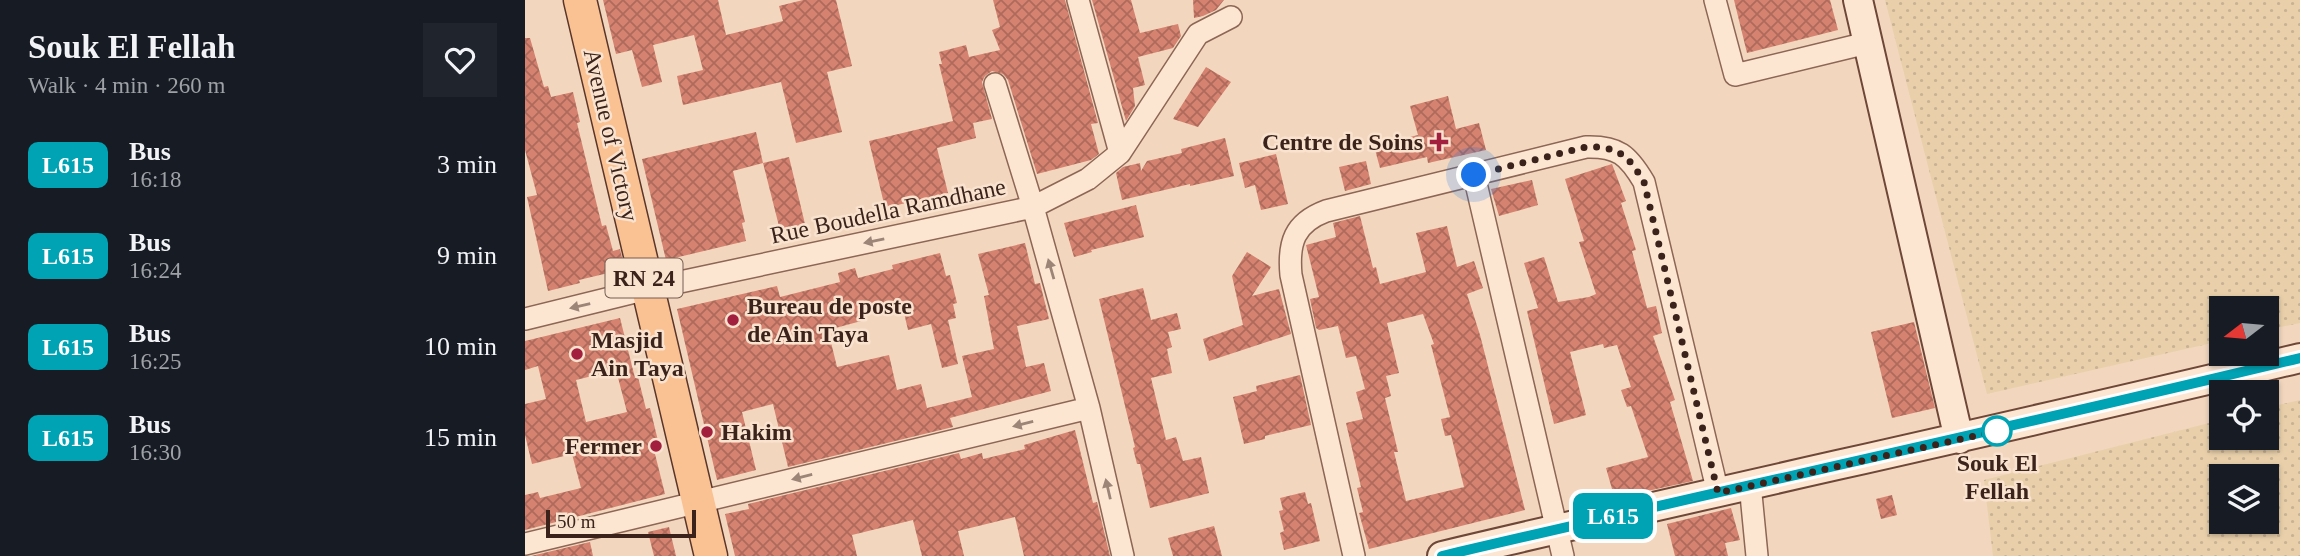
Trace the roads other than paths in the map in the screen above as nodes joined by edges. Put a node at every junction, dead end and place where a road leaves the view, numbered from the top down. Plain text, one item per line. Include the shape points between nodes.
1 (580, 0) edge
2 (1078, 0) edge
3 (1715, 0) edge
4 (1858, 0) edge
5 (1231, 17) dead end
6 (1867, 43) junction
7 (995, 84) dead end
8 (1120, 153) junction
9 (1474, 175) junction
10 (1033, 207) junction
11 (647, 289) junction
12 (525, 319) edge
13 (2300, 358) edge
14 (1089, 408) junction
15 (1959, 439) junction
16 (1750, 484) junction
17 (1718, 493) junction
18 (698, 502) junction
19 (1557, 529) junction
20 (525, 544) edge
21 (711, 556) edge
22 (1123, 556) edge
23 (1354, 556) edge
24 (1442, 556) edge
25 (1563, 556) edge
26 (1757, 556) edge

1 - 11 main road, Avenue of Victory / RN 24
2 - 8 street
3 - 6 street via 1735,75
4 - 6 main road
5 - 8 street via 1198,34
6 - 15 main road
7 - 10 street
8 - 10 street via 1088,179
9 - 17 street via 1604,146 1627,157 1636,168 1644,182
9 - 19 street
9 - 23 street via 1326,211 1301,226 1293,241 1291,275
10 -> 11 street, Rue Boudella Ramdhane
14 -> 10 street, Rue Boudella Ramdhane
11 -> 12 street, Rue Boudella Ramdhane
11 - 18 main road, Avenue of Victory / RN 24
13 - 15 main road
14 -> 18 street
22 -> 14 street, Rue Boudella Ramdhane
15 - 16 main road
16 - 17 main road
16 - 26 street
17 - 19 main road
18 - 20 street
18 - 21 main road, Avenue of Victory / RN 24
19 - 24 main road
19 - 25 street

